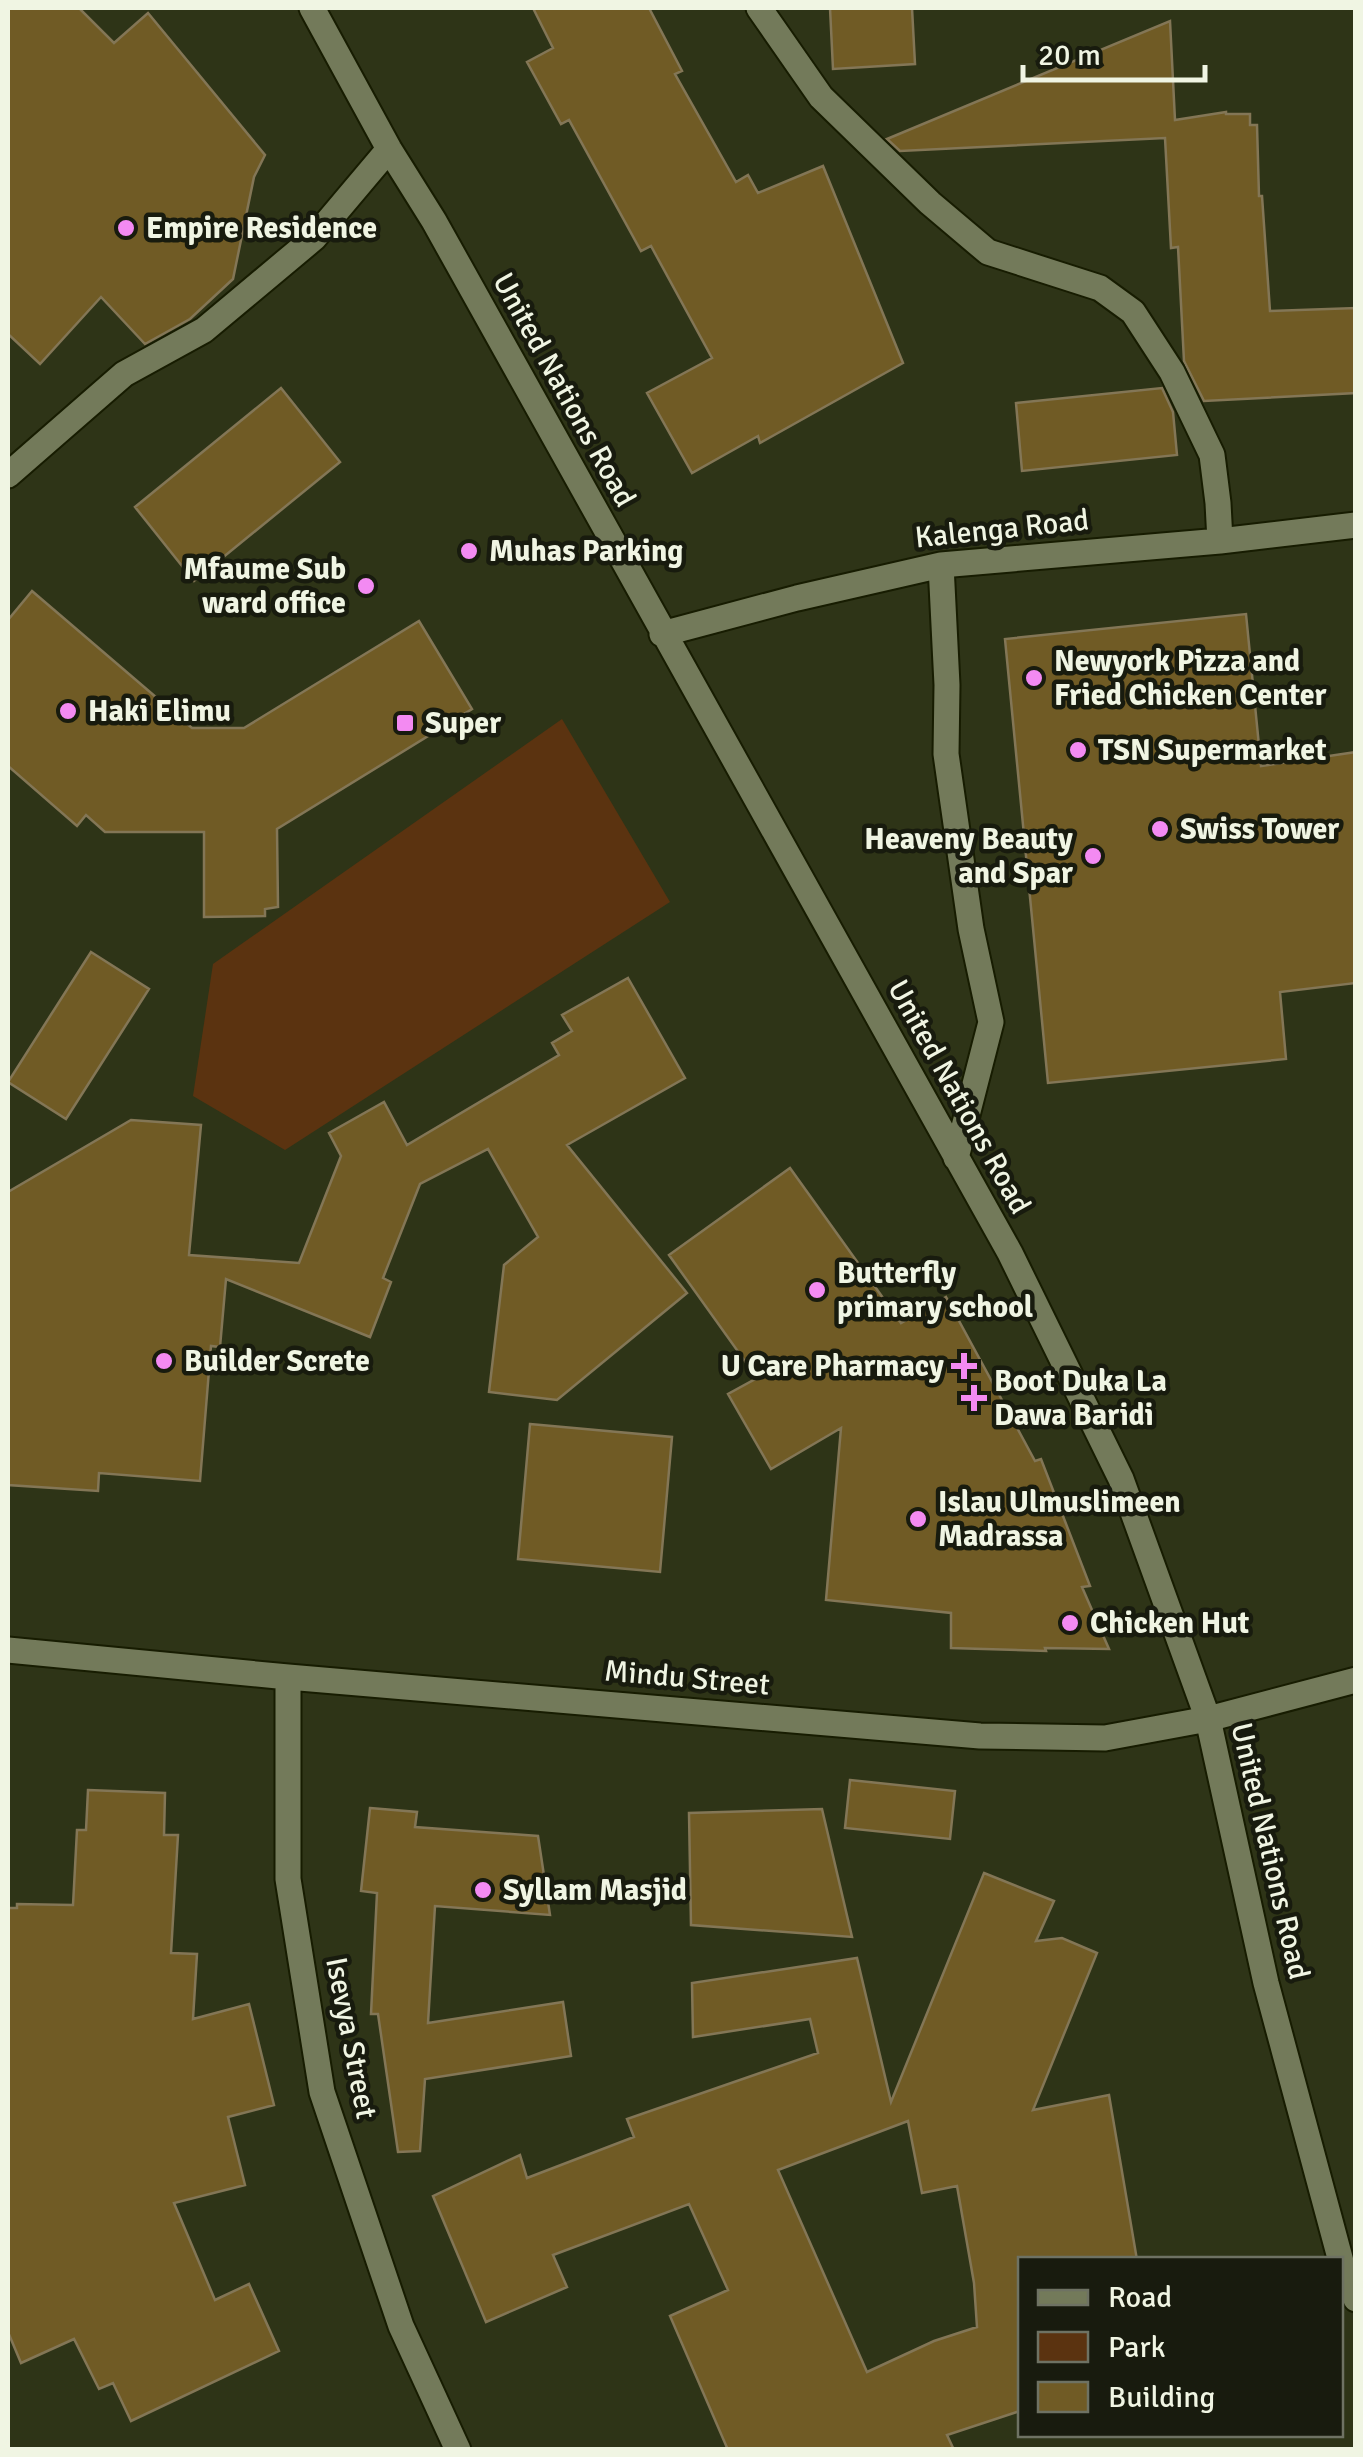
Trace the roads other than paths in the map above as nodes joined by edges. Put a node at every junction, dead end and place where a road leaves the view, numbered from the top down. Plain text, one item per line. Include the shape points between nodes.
1 (312, 8) edge
2 (759, 8) edge
3 (389, 150) junction
4 (8, 475) edge
5 (1356, 525) edge
6 (1220, 541) junction
7 (941, 564) junction
8 (662, 634) junction
9 (956, 1158) junction
10 (8, 1650) edge
11 (288, 1677) junction
12 (1356, 1680) edge
13 (1208, 1719) junction
14 (1340, 2257) edge
15 (1343, 2269) edge
16 (1356, 2299) edge
17 (458, 2450) edge

1 - 3 street, United Nations Road
2 - 6 street via 821,97 988,252 1100,288 1133,312 1172,372 1212,455
3 - 4 street via 314,238 204,330 124,374
3 - 8 street, United Nations Road
5 - 6 street, Kalenga Road
6 - 7 street, Kalenga Road
7 - 8 street, Kalenga Road
7 - 9 street via 946,754 991,1022
8 - 9 street, United Nations Road
9 - 13 street, United Nations Road via 1122,1478
10 - 11 street, Mindu Street
11 - 13 street, Mindu Street via 980,1736 1105,1738
11 - 17 street, Isevya Street via 288,1879 322,2092 401,2326
12 - 13 street, Mindu Street
13 - 14 street, United Nations Road via 1266,1983
15 - 16 street, United Nations Road

